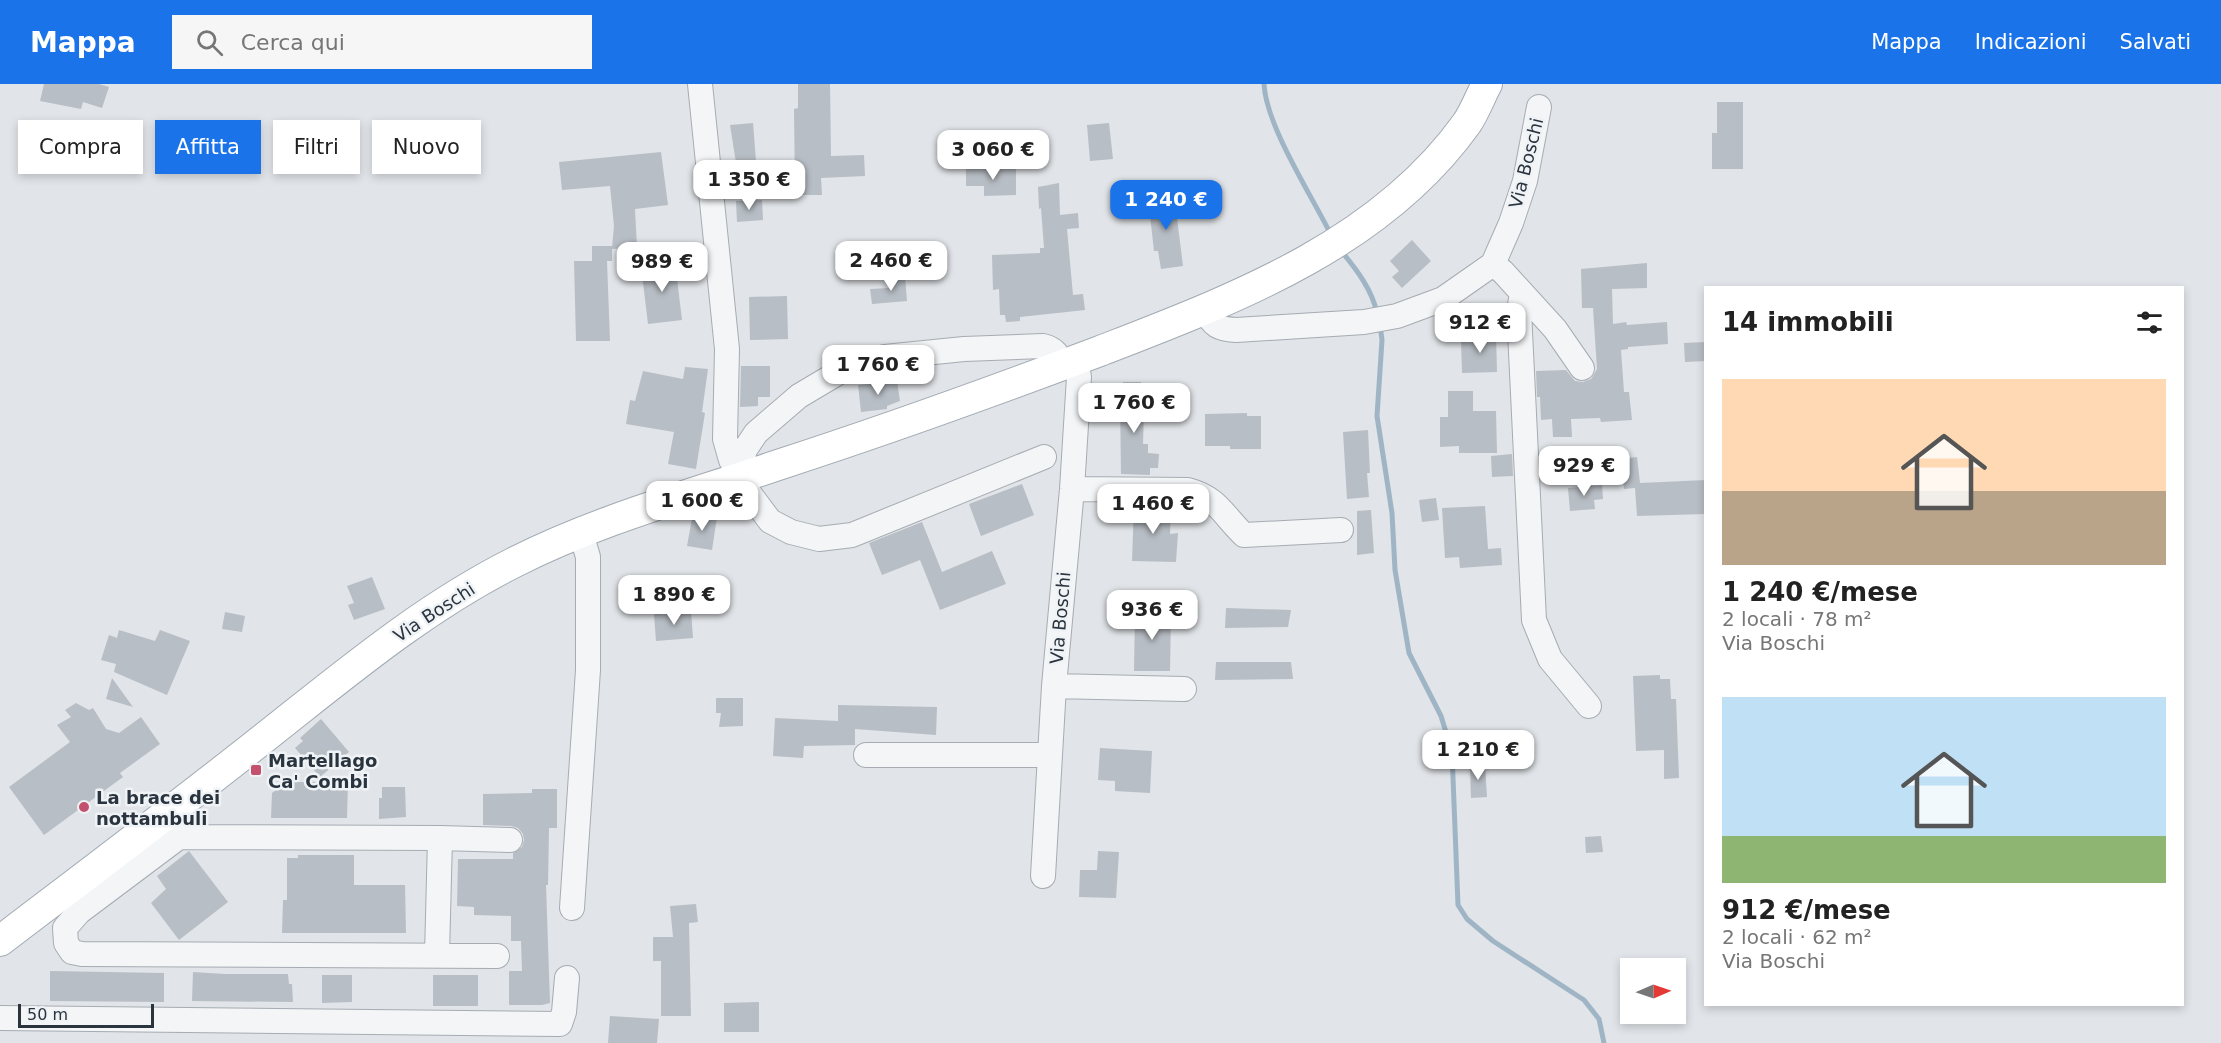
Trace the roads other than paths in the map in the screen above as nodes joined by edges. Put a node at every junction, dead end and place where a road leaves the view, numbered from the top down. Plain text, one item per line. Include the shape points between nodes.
1 (700, 84) edge
2 (1465, 84) edge
3 (1487, 84) edge
4 (1539, 107) dead end
5 (1442, 153) junction
6 (1493, 264) junction
7 (1522, 293) junction
8 (1206, 310) junction
9 (1069, 363) junction
10 (1582, 368) dead end
11 (1044, 457) dead end
12 (743, 477) junction
13 (1072, 489) junction
14 (1341, 530) dead end
15 (581, 533) junction
16 (1054, 686) junction
17 (1184, 689) dead end
18 (1589, 706) dead end
19 (866, 755) dead end
20 (1050, 755) junction
21 (171, 827) junction
22 (440, 838) junction
23 (510, 840) dead end
24 (1042, 876) dead end
25 (572, 908) dead end
26 (0, 941) edge
27 (437, 955) junction
28 (497, 956) dead end
29 (567, 978) dead end
30 (0, 1018) edge

1 - 12 street via 727,349 725,440 731,460
2 - 5 main road, Via Boschi
3 - 5 main road, Via Boschi via 1469,120
4 - 6 street, Via Boschi via 1525,181
5 - 8 main road, Via Boschi via 1399,196 1348,236
6 - 7 street
6 - 8 street via 1443,299 1397,316 1364,322 1223,330 1215,326
7 - 10 street via 1555,329
7 - 18 street via 1519,311 1534,620 1550,659
8 - 9 main road, Via Boschi
9 - 12 main road, Via Boschi
9 - 12 street via 1052,348 1043,346 885,357 841,371 799,396 756,433 744,451
9 - 13 street, Via Boschi via 1079,377
11 - 12 street via 852,535 819,538 791,532 770,521 749,493
12 - 15 main road, Via Boschi
13 - 14 street via 1188,490 1203,494 1221,508 1244,536
13 - 16 street, Via Boschi
15 - 21 main road, Via Boschi via 513,563 421,618 372,653
15 - 25 street via 588,550 588,670
16 - 17 street
16 - 20 street, Via Boschi
19 - 20 street
20 - 24 street, Via Boschi
21 - 22 street
21 - 26 main road, Via Boschi
21 - 27 street, Via Boschi via 65,928 66,943 72,952
22 - 23 street
22 - 27 street
27 - 28 street, Via Boschi
29 - 30 street via 560,1024

